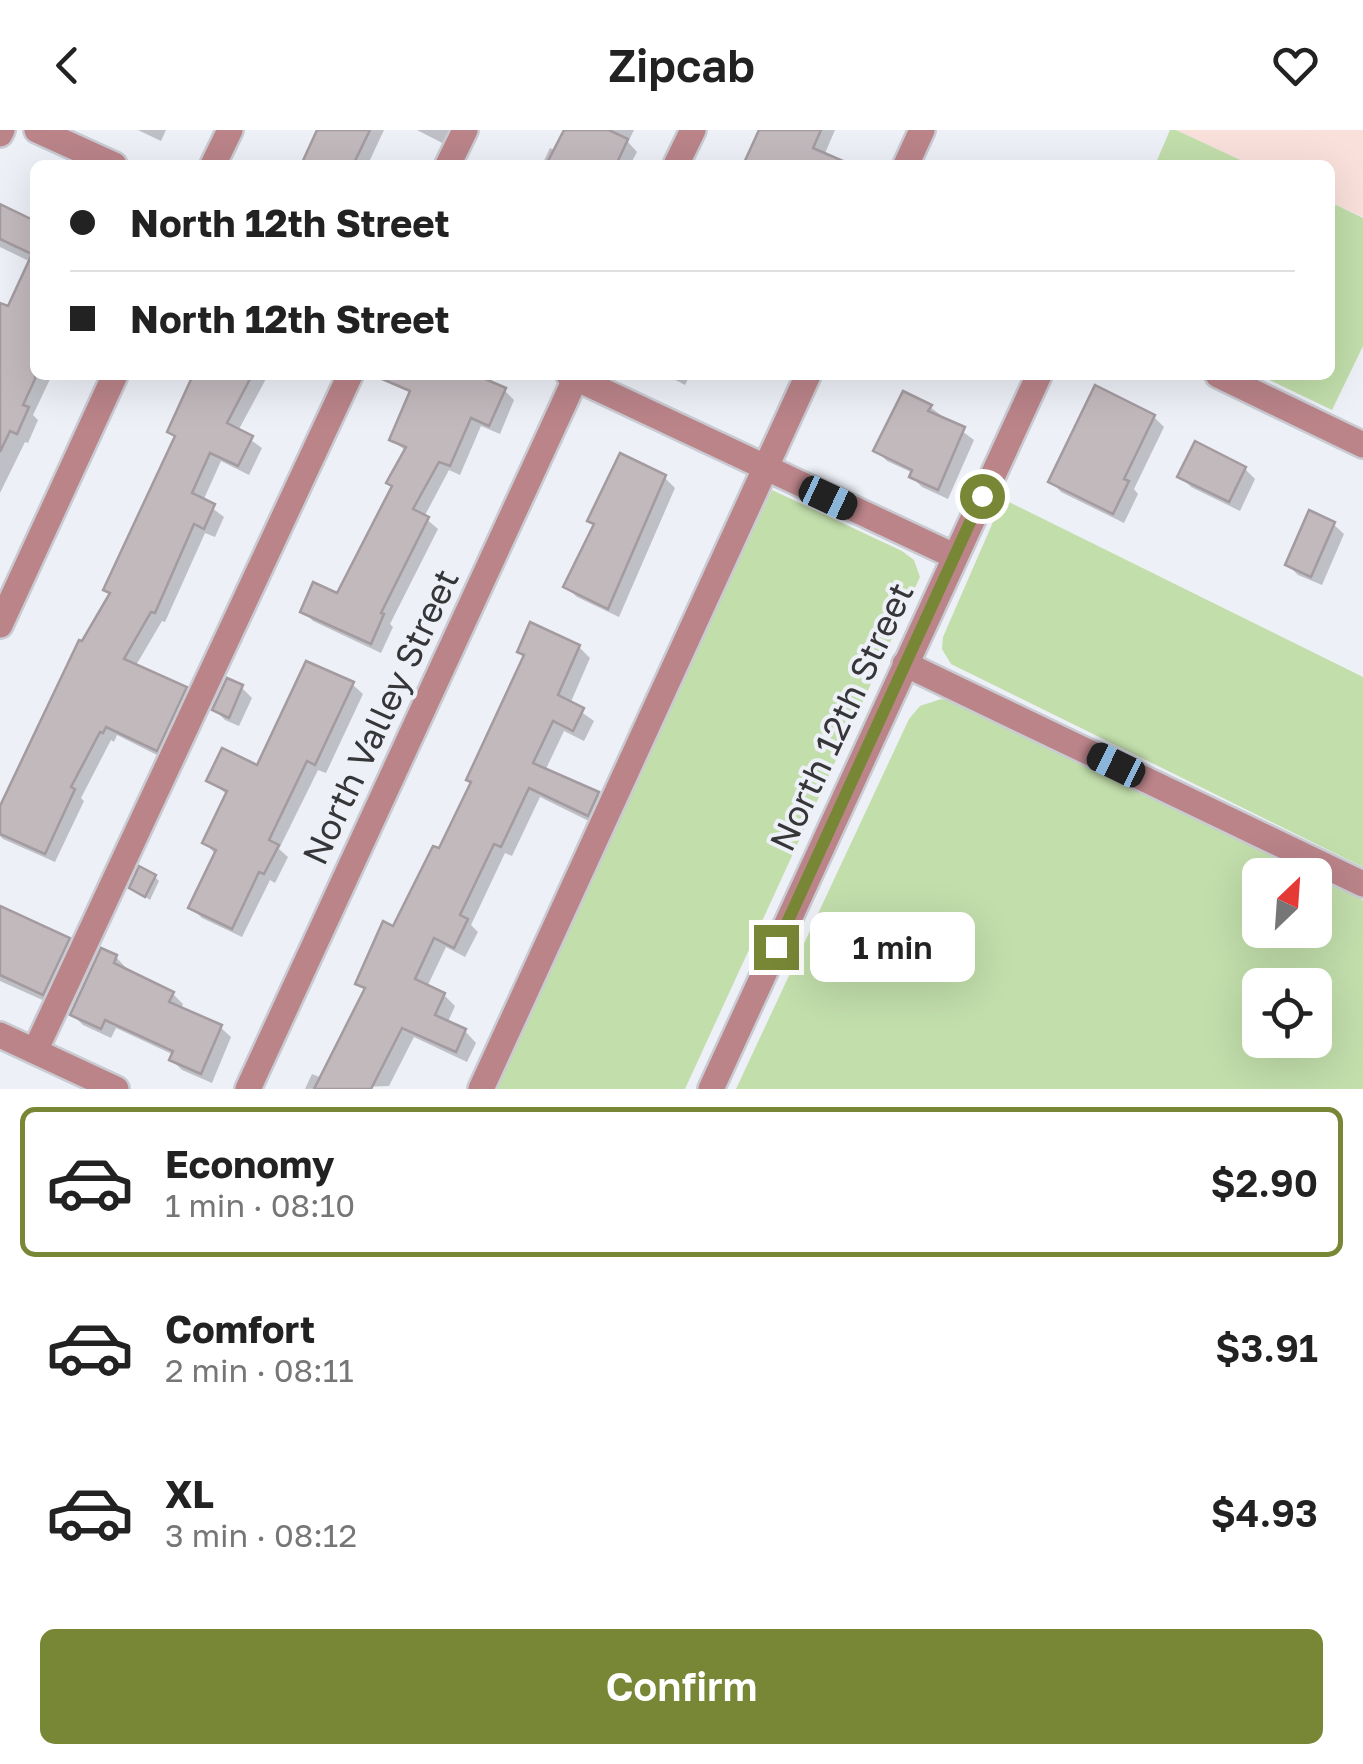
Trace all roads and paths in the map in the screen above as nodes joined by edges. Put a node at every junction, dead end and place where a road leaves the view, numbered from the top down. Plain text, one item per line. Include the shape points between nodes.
1 (37, 130) edge
2 (230, 130) edge
3 (465, 130) edge
4 (693, 130) edge
5 (922, 130) edge
6 (103, 160) edge
7 (215, 160) edge
8 (450, 160) edge
9 (678, 160) edge
10 (908, 160) edge
11 (114, 380) edge
12 (348, 380) edge
13 (572, 380) edge
14 (582, 380) edge
15 (806, 380) edge
16 (1037, 380) edge
17 (1228, 380) edge
18 (1363, 445) edge
19 (764, 470) junction
20 (954, 556) junction
21 (0, 625) edge
22 (905, 664) junction
23 (1363, 884) edge
24 (0, 1035) edge
25 (35, 1051) junction
26 (116, 1089) edge
27 (248, 1089) edge
28 (481, 1089) edge
29 (711, 1089) edge

1 - 6 street
2 - 7 street
3 - 8 street
4 - 9 street
5 - 10 street
11 - 21 street
12 - 25 street
13 - 27 street, North Valley Street
14 - 19 street
15 - 19 street
16 - 20 street, North 12th Street
17 - 18 street
19 - 20 street
19 - 28 street
20 - 22 street, North 12th Street
22 - 23 street
22 - 29 street, North 12th Street
24 - 25 street
25 - 26 street

